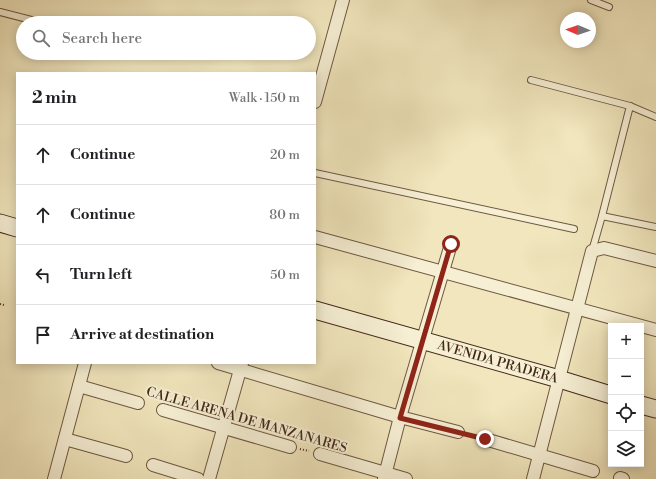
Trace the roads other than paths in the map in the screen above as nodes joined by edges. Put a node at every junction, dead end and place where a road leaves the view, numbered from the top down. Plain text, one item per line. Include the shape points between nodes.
1 (343, 0) edge
2 (591, 0) edge
3 (609, 7) dead end
4 (0, 12) edge
5 (16, 16) edge
6 (531, 80) dead end
7 (316, 98) edge
8 (630, 106) junction
9 (656, 117) edge
10 (316, 173) edge
11 (602, 216) junction
12 (0, 224) edge
13 (16, 228) edge
14 (656, 228) edge
15 (574, 229) dead end
16 (316, 237) edge
17 (451, 244) dead end
18 (593, 247) junction
19 (656, 261) edge
20 (442, 272) junction
21 (579, 308) junction
22 (316, 310) edge
23 (656, 330) edge
24 (423, 340) junction
25 (85, 364) edge
26 (226, 364) edge
27 (241, 366) edge
28 (559, 378) junction
29 (79, 386) junction
30 (608, 394) edge
31 (138, 403) dead end
32 (644, 406) edge
33 (656, 409) edge
34 (163, 410) dead end
35 (400, 418) junction
36 (223, 427) junction
37 (458, 432) dead end
38 (65, 439) junction
39 (485, 439) dead end
40 (290, 447) road end
41 (320, 454) road end
42 (126, 456) dead end
43 (539, 456) junction
44 (153, 465) dead end
45 (593, 471) dead end
46 (384, 476) edge
47 (54, 479) edge
48 (198, 479) edge
49 (209, 479) edge
50 (406, 479) edge
51 (533, 479) edge

1 - 7 street
2 - 3 lane
4 - 5 lane
6 - 8 lane
8 - 9 lane
8 - 11 lane
10 - 15 lane
11 - 14 lane
11 - 18 lane
12 - 13 street
16 - 20 street
17 - 20 street
18 - 19 street
18 - 21 street
20 - 21 street
20 - 24 street
21 - 23 street
21 - 28 street
22 - 24 street, AVENIDA PRADERA
24 - 28 street, AVENIDA PRADERA
24 - 35 street
25 - 29 street
26 - 27 street
27 - 35 street
27 - 36 street
28 - 30 street, AVENIDA PRADERA
28 - 43 street
29 - 31 street, CALLE ARENA DE MANZANARES
29 - 38 street
32 - 33 street
34 - 36 street, CALLE ARENA DE MANZANARES
35 - 37 street
35 - 46 street
36 - 40 street, CALLE ARENA DE MANZANARES
36 - 49 street
38 - 42 street
38 - 47 street
39 - 43 street
41 - 46 street, CALLE ARENA DE MANZANARES
43 - 45 street
43 - 51 street
44 - 48 street
46 - 50 street, CALLE ARENA DE MANZANARES

